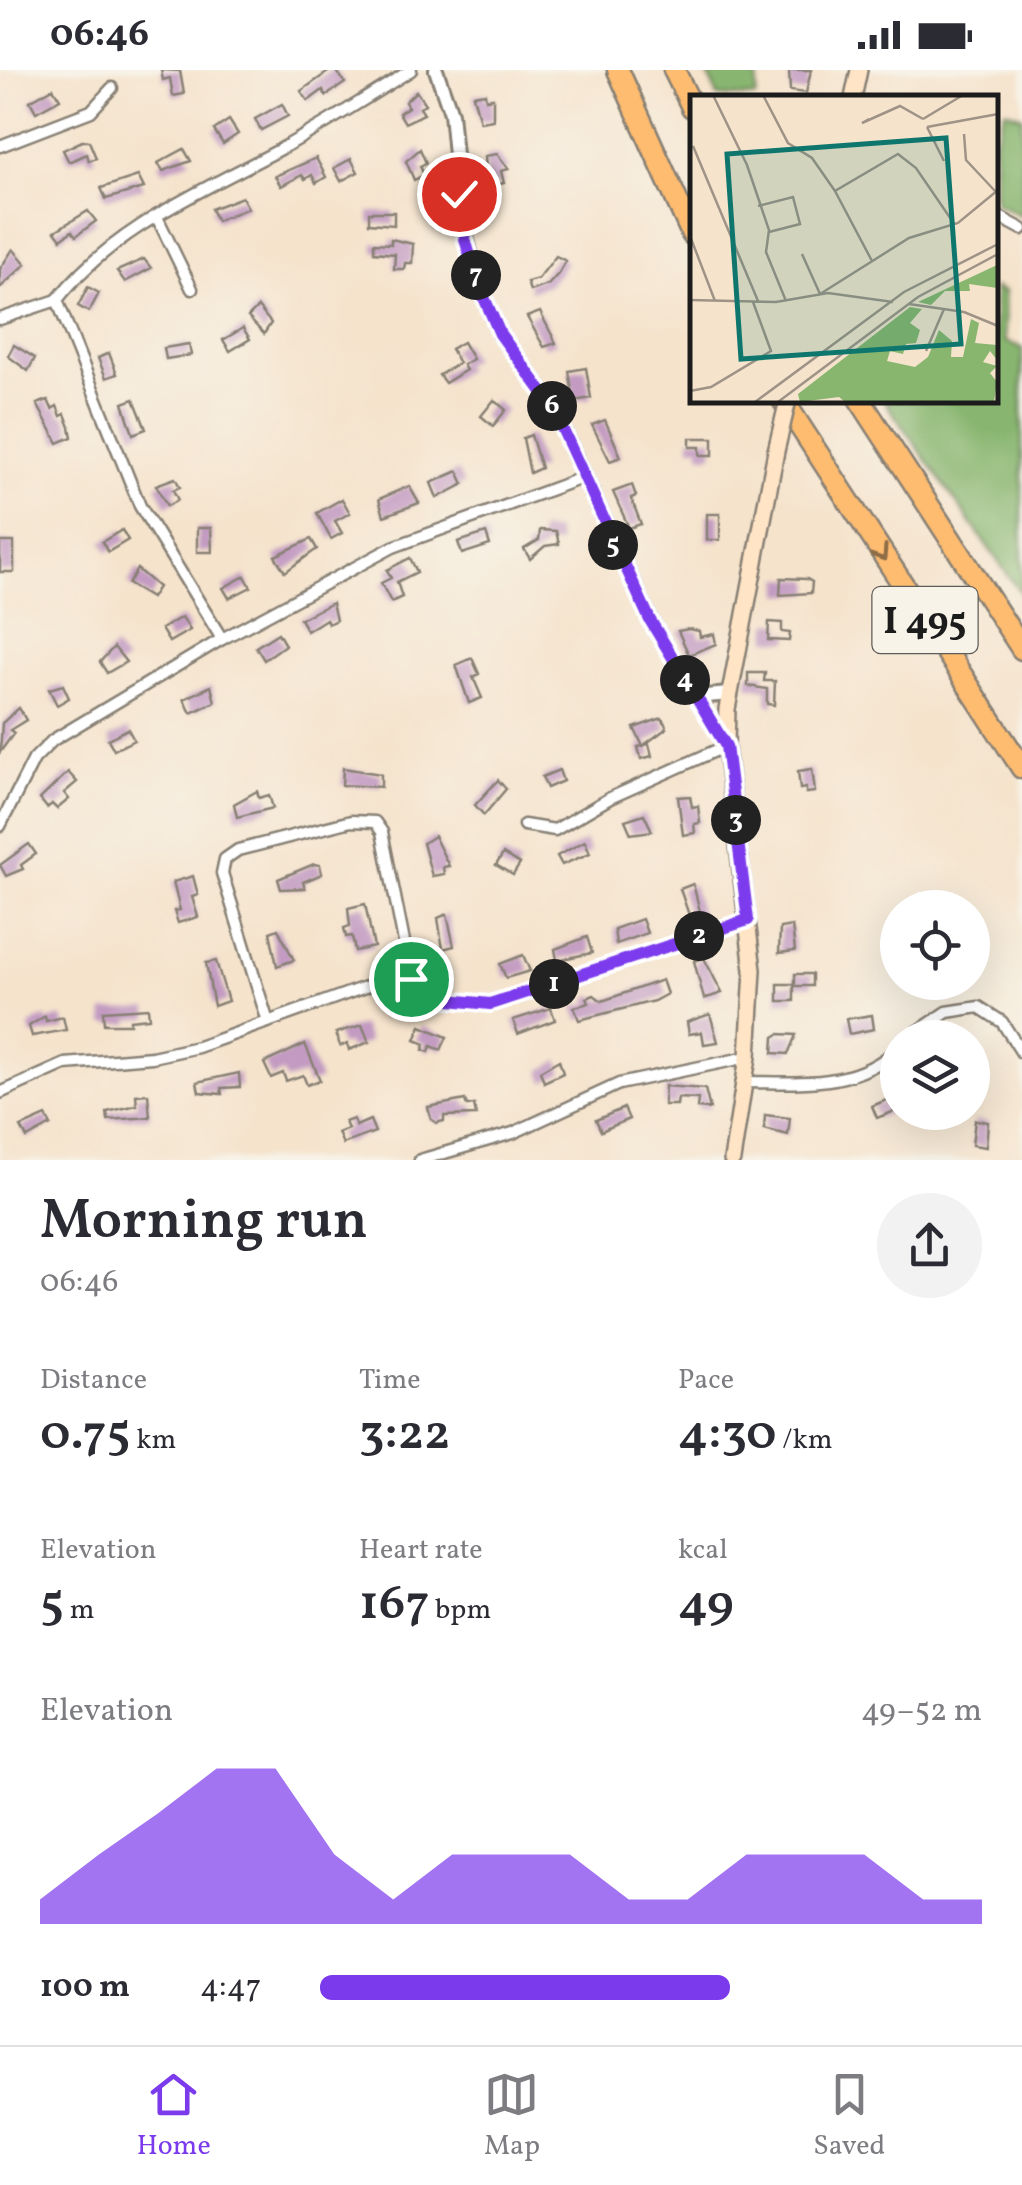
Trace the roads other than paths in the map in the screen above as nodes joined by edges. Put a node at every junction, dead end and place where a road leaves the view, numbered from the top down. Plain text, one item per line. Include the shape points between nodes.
1 (411, 70) edge
2 (436, 70) edge
3 (605, 70) edge
4 (618, 70) edge
5 (674, 70) edge
6 (690, 70) edge
7 (859, 70) edge
8 (112, 88) dead end
9 (700, 95) edge
10 (854, 95) edge
11 (690, 103) edge
12 (0, 146) edge
13 (997, 216) edge
14 (157, 218) junction
15 (687, 225) edge
16 (1022, 229) edge
17 (192, 289) dead end
18 (57, 300) junction
19 (0, 319) edge
20 (786, 402) edge
21 (787, 402) edge
22 (861, 402) edge
23 (582, 478) junction
24 (222, 639) junction
25 (1022, 649) edge
26 (729, 694) junction
27 (696, 697) junction
28 (726, 746) junction
29 (1022, 768) edge
30 (524, 825) dead end
31 (0, 826) edge
32 (748, 920) junction
33 (405, 978) junction
34 (933, 1020) edge
35 (268, 1022) junction
36 (1022, 1053) edge
37 (748, 1057) junction
38 (880, 1062) edge
39 (745, 1082) junction
40 (0, 1093) edge
41 (420, 1160) edge
42 (732, 1160) edge

1 - 14 street
2 - 23 street via 453,124 461,217 479,286 500,334 551,404
3 - 15 highway
4 - 15 highway
5 - 11 highway
6 - 9 highway
7 - 10 main road
8 - 12 street via 91,111
13 - 16 street
14 - 17 street
14 - 18 street via 91,262
18 - 19 street
18 - 24 street via 140,506
20 - 26 main road, bridge
21 -> 29 highway, I 495
22 - 25 highway, I 495
23 - 24 street via 392,547
23 - 27 street via 650,620
24 - 31 street via 52,740 34,758
26 - 27 street
26 - 28 main road
27 - 28 street
28 - 30 street via 554,830
28 - 32 main road
32 - 33 street via 490,1004 449,1000
32 - 37 main road
33 - 35 street via 387,978
33 - 35 street via 375,822 350,820 238,850 225,859 223,878
34 - 36 street via 973,1006 993,1012
35 - 40 street via 164,1055 65,1064
37 - 39 main road
37 - 41 street via 619,1084 513,1133
38 - 39 street via 847,1078
39 - 42 main road

